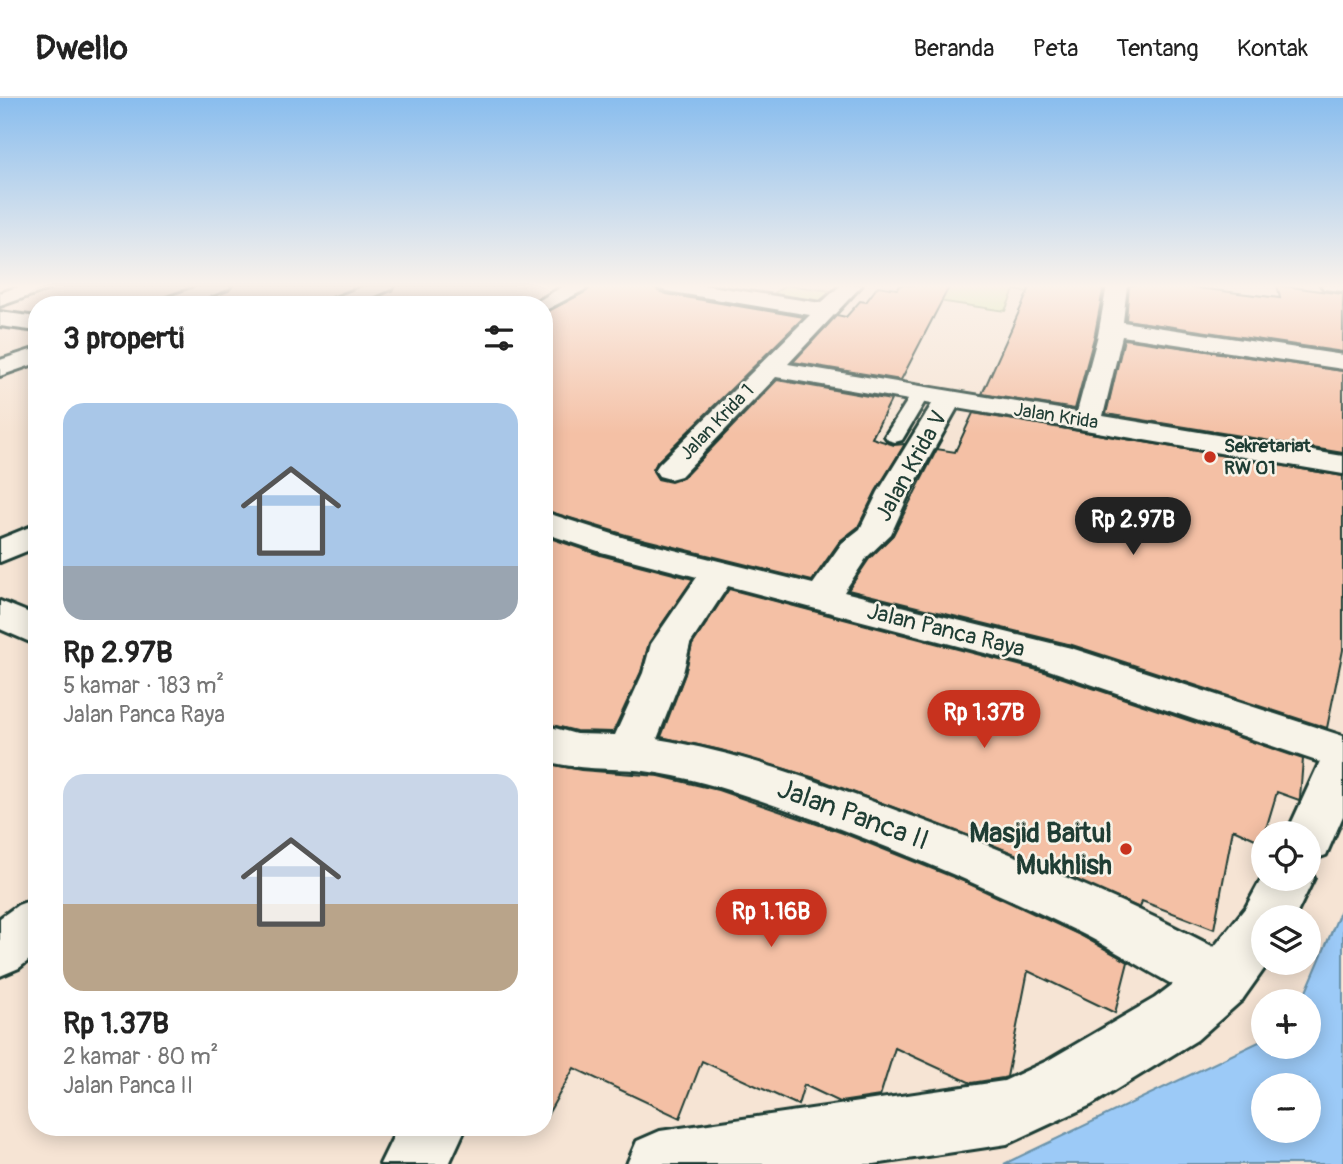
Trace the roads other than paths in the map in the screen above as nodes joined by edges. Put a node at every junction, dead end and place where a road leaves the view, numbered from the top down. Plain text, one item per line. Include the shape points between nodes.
1 (803, 335) edge
2 (1108, 335) edge
3 (1162, 335) edge
4 (28, 358) edge
5 (1343, 362) edge
6 (0, 368) edge
7 (769, 368) junction
8 (935, 396) junction
9 (1088, 421) junction
10 (895, 436) dead end
11 (1343, 465) edge
12 (670, 470) dead end
13 (553, 525) edge
14 (28, 538) edge
15 (0, 552) edge
16 (719, 572) junction
17 (822, 598) junction
18 (0, 614) edge
19 (28, 628) edge
20 (553, 746) edge
21 (630, 752) junction
22 (1343, 755) edge
23 (1317, 821) edge
24 (1251, 942) edge
25 (1222, 981) junction
26 (429, 1136) edge
27 (413, 1164) edge
28 (660, 1164) edge

1 - 7 street, Jalan Krida 1
2 - 9 street
3 - 5 street
4 - 6 street
7 - 8 street, Jalan Krida
7 - 12 street, Jalan Krida 1
8 - 9 street, Jalan Krida
8 - 10 lane
8 - 17 street, Jalan Krida V via 874,534 854,550
9 - 11 street, Jalan Krida
13 - 16 street, Jalan Panca Raya
14 - 15 street
16 - 17 street, Jalan Panca Raya
16 - 21 street via 671,644
17 - 22 street, Jalan Panca Raya via 1057,658
18 - 19 street
20 - 21 street, Jalan Panca II via 581,753
21 - 25 street, Jalan Panca II via 800,794 979,862 1128,928
22 - 23 street
24 - 25 street
25 - 28 street via 1176,1019 1069,1083 1007,1112
26 - 27 street

